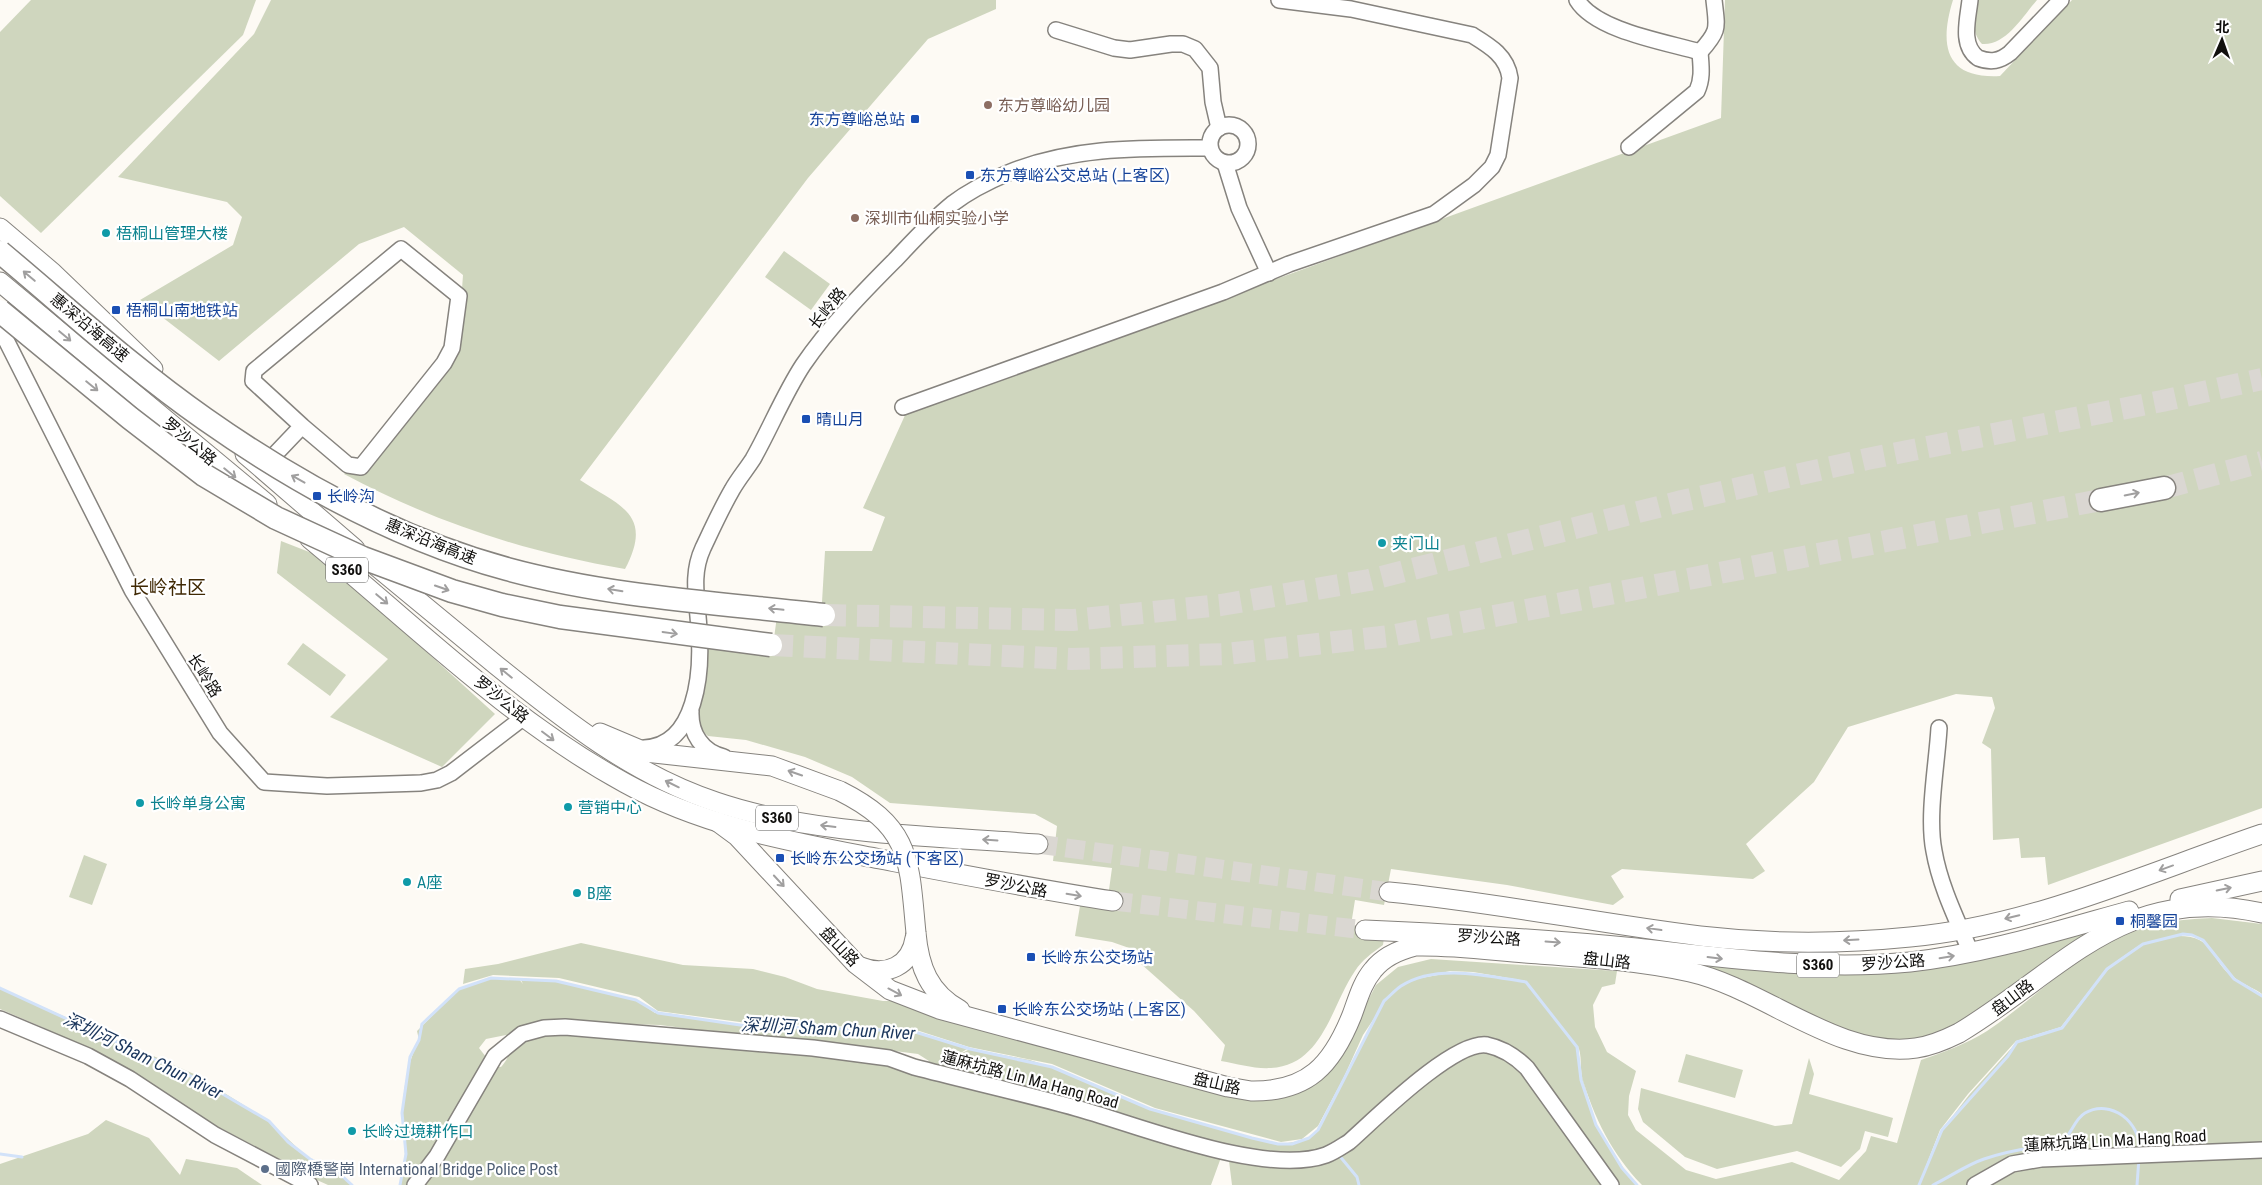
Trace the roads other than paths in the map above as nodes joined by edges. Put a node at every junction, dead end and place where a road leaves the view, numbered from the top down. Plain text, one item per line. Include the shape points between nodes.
1 (1278, 0) edge
2 (1577, 0) edge
3 (1714, 0) edge
4 (1970, 0) edge
5 (2061, 0) edge
6 (1056, 30) dead end
7 (1700, 52) junction
8 (1219, 128) junction
9 (1210, 148) junction
10 (1629, 148) dead end
11 (1225, 163) junction
12 (0, 228) edge
13 (0, 252) edge
14 (1268, 273) junction
15 (0, 282) edge
16 (0, 310) edge
17 (0, 328) edge
18 (903, 406) dead end
19 (302, 426) junction
20 (261, 469) junction
21 (2164, 488) tunnel mouth
22 (2101, 500) tunnel mouth
23 (824, 614) tunnel mouth
24 (771, 645) tunnel mouth
25 (544, 703) junction
26 (692, 707) junction
27 (524, 717) junction
28 (1939, 728) dead end
29 (626, 745) junction
30 (745, 762) junction
31 (718, 822) junction
32 (2262, 834) edge
33 (1038, 844) tunnel mouth
34 (2262, 881) edge
35 (1389, 892) tunnel mouth
36 (1113, 901) tunnel mouth
37 (2256, 912) edge
38 (1961, 929) junction
39 (1365, 930) tunnel mouth
40 (916, 933) junction
41 (1971, 953) junction
42 (856, 964) junction
43 (0, 1019) edge
44 (992, 1024) junction
45 (2262, 1150) edge
46 (310, 1185) edge
47 (416, 1185) edge
48 (1611, 1185) edge
49 (1975, 1185) edge

1 - 14 street via 1351,9 1472,35 1501,57 1508,66 1510,78 1498,155 1492,167 1448,206 1434,214
2 - 7 street via 1583,9 1613,26
3 - 7 street via 1714,36
4 - 5 street via 1969,47 1978,58 1994,61 2010,53
6 - 8 street via 1114,48 1130,50 1183,44 1195,49 1210,68
7 - 10 street via 1702,72 1697,92
8 - 9 street via 1212,136
8 - 11 street via 1232,125 1239,128 1248,144 1244,156
9 - 11 street via 1213,155
9 - 26 street, 长岭路 via 1097,151 1064,156 1010,172 952,204 860,295 804,365 752,462 732,490 701,552 695,580 700,640
11 - 14 street via 1239,208
12 - 20 main road, 罗沙公路 / S360 via 53,273
23 -> 13 highway, 惠深沿海高速, bridge via 653,596 554,579 461,554 381,521 281,469 203,418
14 - 18 street
15 -> 27 main road, 罗沙公路 / S360
16 -> 24 highway, bridge via 130,418 204,474 276,518 363,558 452,591 502,605 570,618
17 - 27 street, 长岭路 via 132,590 220,733 264,782 327,786 437,780 451,773
19 - 19 street via 348,465 361,467 444,363 452,348 459,296 401,249 254,371 253,381
19 - 20 street
25 -> 20 main road, 罗沙公路 / S360
22 -> 21 highway
25 - 29 main road
33 -> 25 main road, 罗沙公路 / S360 via 827,826 753,813 681,789 646,772 596,742
26 - 29 street, 长岭路 via 684,725 667,742 652,748
26 - 30 street, 长岭路 via 693,730 704,747 718,756
27 -> 31 main road, 罗沙公路 / S360 via 556,742 626,785
28 - 38 street via 1933,849 1938,871
29 - 30 main road via 654,754
40 -> 30 main road, 盘山路, bridge via 910,874 900,839 881,817 840,791 789,771
31 -> 36 main road, 罗沙公路 / S360 via 795,842
31 -> 42 main road, 盘山路 via 737,836
32 -> 38 main road, 罗沙公路 / S360 via 2100,892
41 -> 34 main road, 罗沙公路 / S360 via 2137,909
38 -> 35 main road, 罗沙公路 / S360 via 1902,938 1820,942 1752,940 1672,932 1446,897
37 - 44 main road, 盘山路 via 2194,907 2165,910 2137,918 2087,943 1959,1033 1916,1048 1874,1048 1852,1042 1744,990 1692,973 1632,962 1430,945 1399,950 1373,969 1344,1033 1325,1064 1292,1087 1273,1091 1228,1086
38 - 41 street
39 -> 41 main road, 罗沙公路 / S360 via 1600,945 1719,959 1809,965 1882,964
40 - 42 main road via 910,954 893,969 877,971
40 - 44 main road, 盘山路 via 923,972 935,991 957,1008
42 -> 44 main road, 盘山路 via 903,996
43 - 46 street via 88,1056 130,1079 215,1135
45 - 49 street, 蓮麻坑路 Lin Ma Hang Road via 2026,1161 2012,1164
47 - 48 street, 蓮麻坑路 Lin Ma Hang Road via 437,1156 495,1056 522,1034 565,1027 763,1043 889,1058 1074,1107 1223,1152 1293,1160 1324,1156 1338,1149 1438,1065 1463,1049 1486,1045 1516,1057 1527,1068

